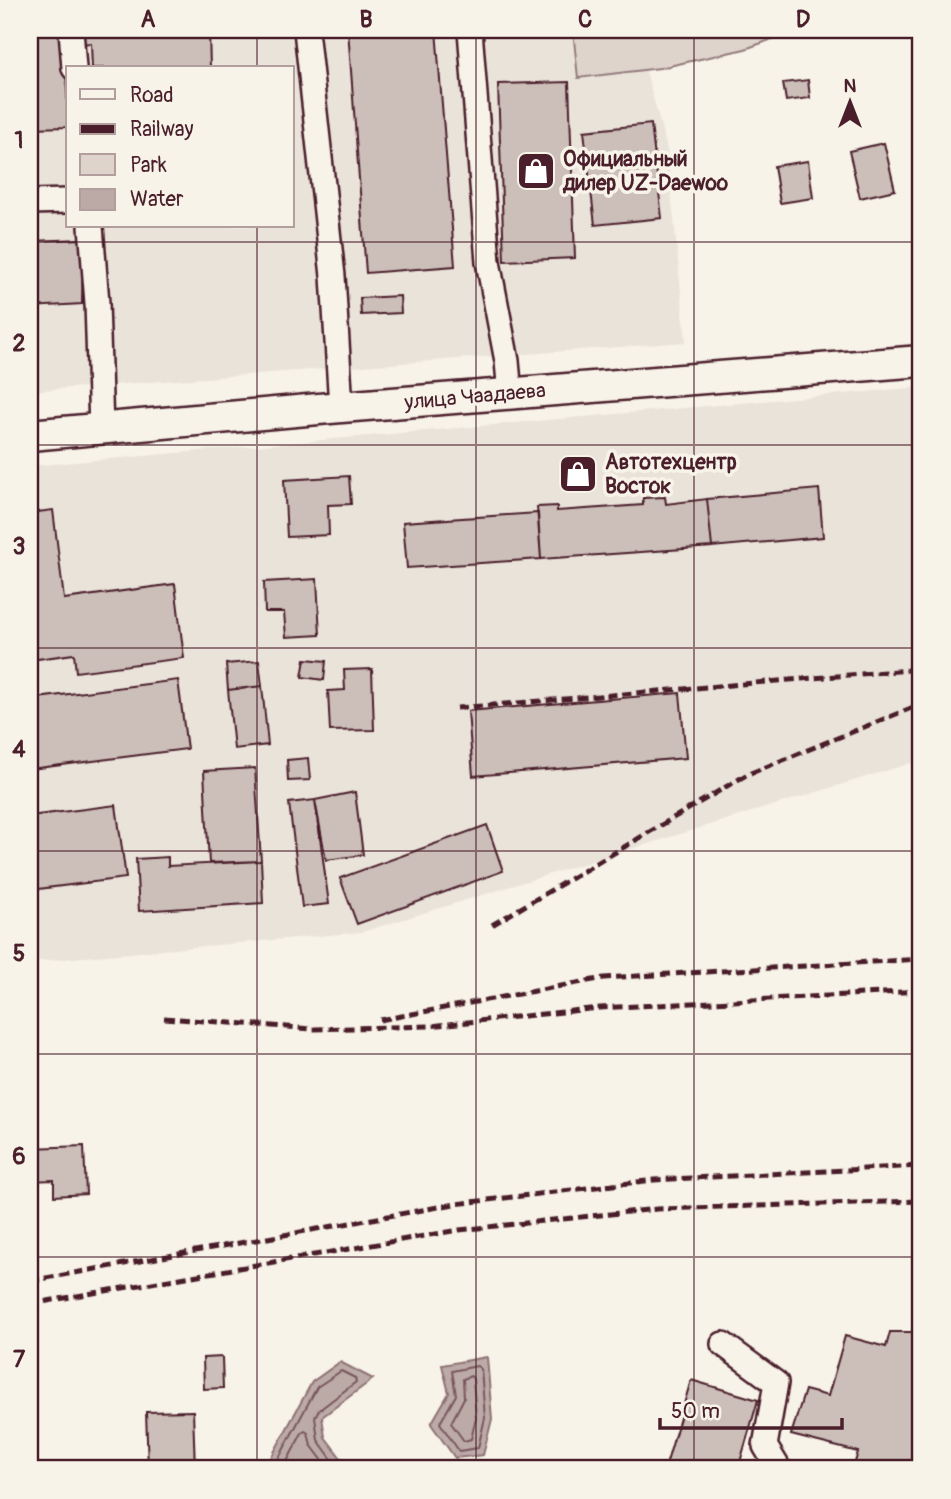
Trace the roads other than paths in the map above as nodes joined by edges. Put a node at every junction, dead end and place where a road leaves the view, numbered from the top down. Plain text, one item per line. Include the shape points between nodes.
1 (71, 30) edge
2 (306, 30) edge
3 (470, 30) edge
4 (74, 66) edge
5 (66, 201) edge
6 (30, 202) edge
7 (91, 228) edge
8 (921, 361) edge
9 (510, 394) junction
10 (341, 407) junction
11 (101, 429) junction
12 (30, 435) edge
13 (723, 1345) dead end
14 (779, 1469) edge

1 - 4 street
2 - 10 street via 333,276
3 - 9 street via 488,262
5 - 6 street
7 - 11 street
8 - 9 main road, улица Чаадаева
9 - 10 main road, улица Чаадаева
10 - 11 main road, улица Чаадаева
11 - 12 main road, улица Чаадаева
13 - 14 street via 776,1383 765,1447

